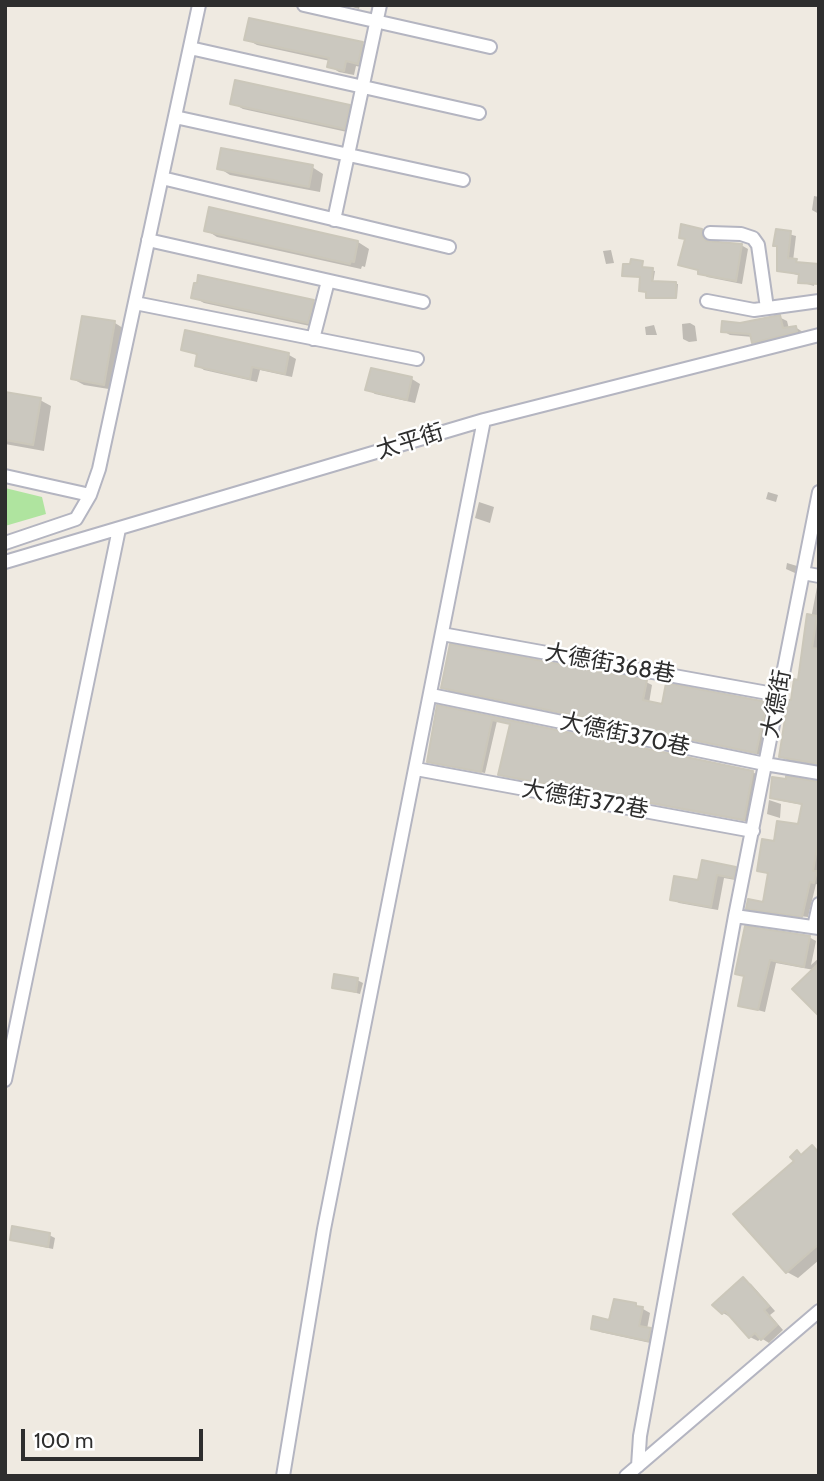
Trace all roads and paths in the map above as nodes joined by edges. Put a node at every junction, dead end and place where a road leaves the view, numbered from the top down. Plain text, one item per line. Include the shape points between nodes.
1 (199, 5) edge
2 (304, 5) edge
3 (380, 5) edge
4 (377, 22) junction
5 (489, 47) dead end
6 (190, 48) junction
7 (362, 87) junction
8 (479, 113) dead end
9 (175, 117) junction
10 (348, 155) junction
11 (162, 178) junction
12 (463, 180) dead end
13 (334, 220) junction
14 (710, 233) dead end
15 (148, 240) junction
16 (449, 247) dead end
17 (328, 281) junction
18 (707, 300) dead end
19 (819, 301) edge
20 (424, 302) dead end
21 (135, 303) junction
22 (767, 308) junction
23 (819, 335) edge
24 (313, 339) junction
25 (417, 359) dead end
26 (484, 420) junction
27 (5, 476) edge
28 (819, 492) edge
29 (90, 495) junction
30 (119, 529) junction
31 (5, 543) edge
32 (5, 562) edge
33 (803, 573) junction
34 (819, 576) edge
35 (442, 634) junction
36 (431, 695) junction
37 (779, 695) junction
38 (765, 764) junction
39 (416, 769) junction
40 (819, 773) edge
41 (753, 831) junction
42 (819, 904) edge
43 (735, 916) junction
44 (816, 928) edge
45 (5, 1080) edge
46 (819, 1311) edge
47 (638, 1466) junction
48 (283, 1476) edge
49 (626, 1476) edge

1 - 6 street
2 - 4 street
3 - 4 street
4 - 5 street
4 - 7 street
6 - 7 street
6 - 9 street
7 - 8 street
7 - 10 street
9 - 10 street
9 - 11 street
10 - 12 street
10 - 13 street
11 - 13 street
11 - 15 street
13 - 16 street
14 - 22 street via 753,238 758,245
15 - 17 street
15 - 21 street
17 - 20 street
17 - 24 street
18 - 22 street via 754,310
19 - 22 street
21 - 24 street
21 - 29 street
23 - 26 street, 太平街
24 - 25 street
26 - 30 street, 太平街
26 - 35 street
27 - 29 street
28 - 33 street, 大德街
29 - 31 street via 76,519
30 - 32 street, 太平街
30 - 45 street
33 - 34 street
33 - 37 street, 大德街
35 - 36 street
35 - 37 street, 大德街368巷
36 - 38 street, 大德街370巷
36 - 39 street
37 - 38 street, 大德街
38 - 40 street, 大德街370巷
38 - 41 street, 大德街
39 - 41 street, 大德街372巷
39 - 48 street via 324,1228
41 - 43 street, 大德街
42 - 44 street
43 - 44 street
43 - 47 street, 大德街
46 - 47 street
47 - 49 street

